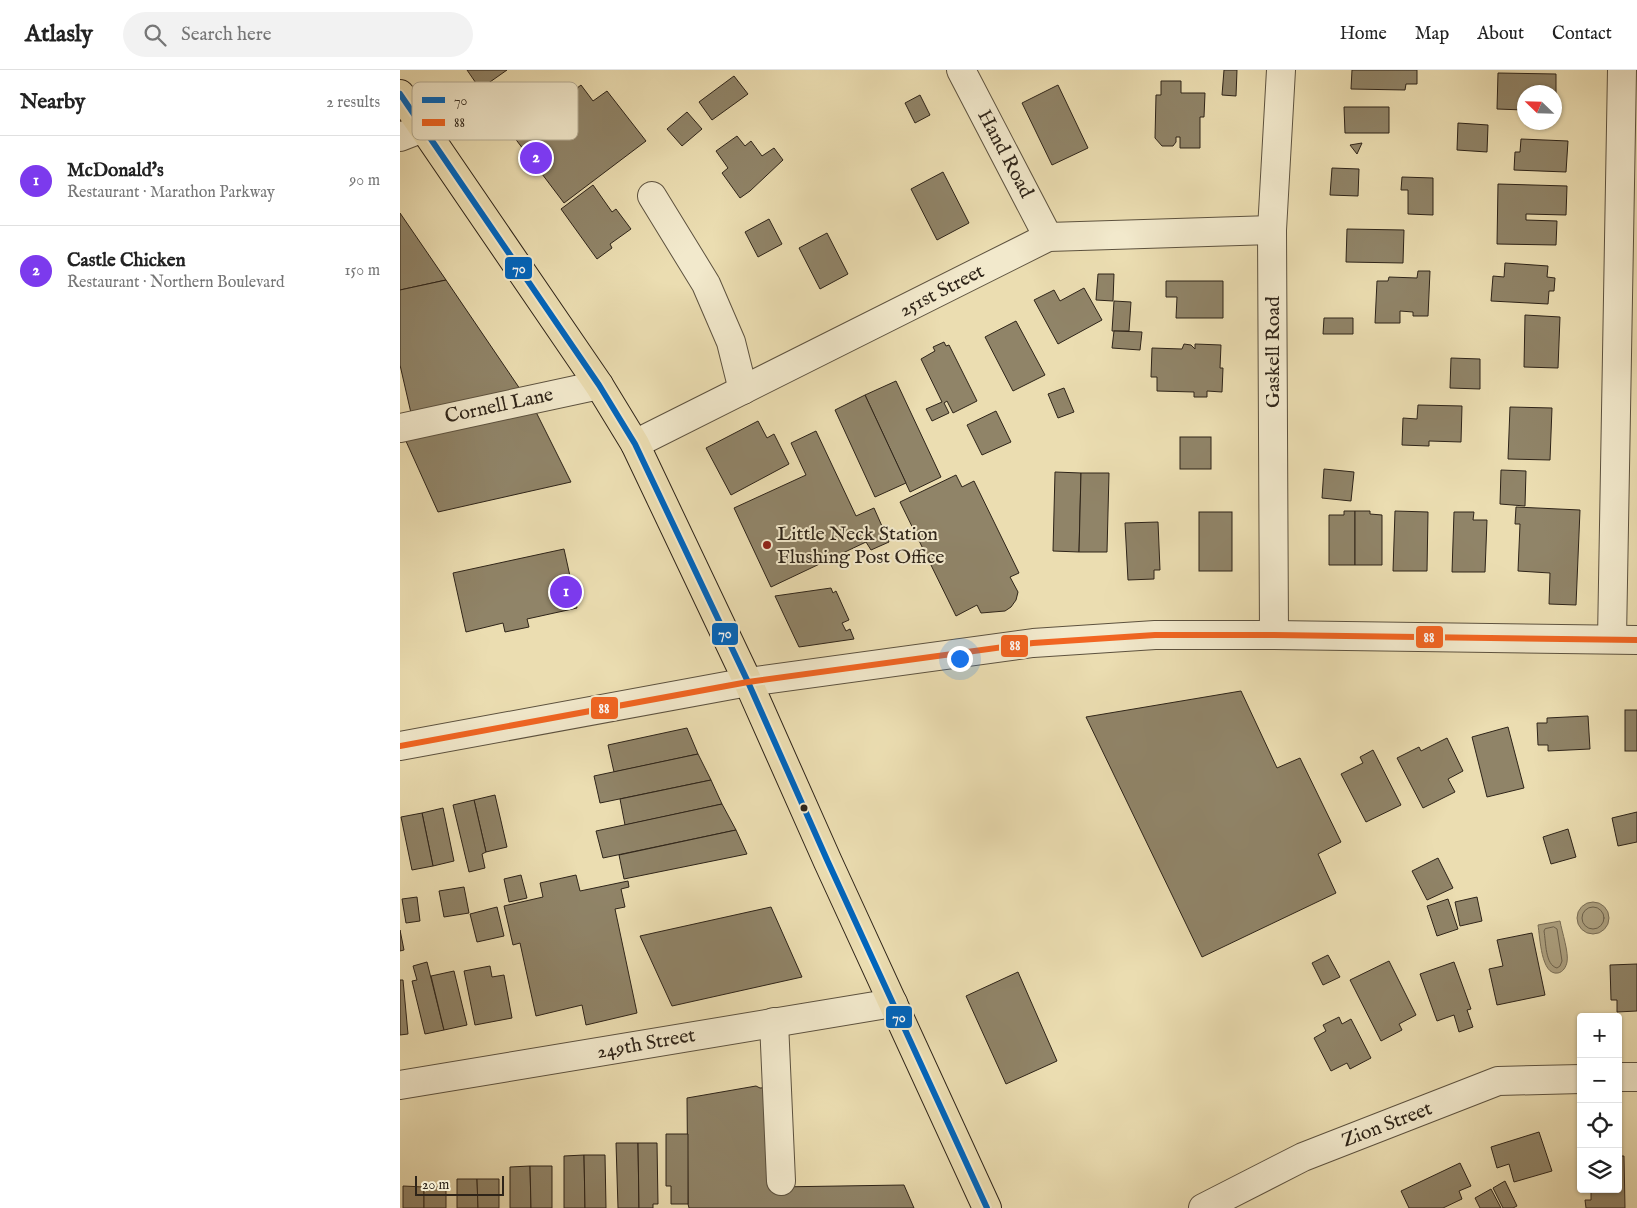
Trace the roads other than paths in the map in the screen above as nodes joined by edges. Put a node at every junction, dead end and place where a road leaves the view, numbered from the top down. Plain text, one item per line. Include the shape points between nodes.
1 (961, 70) edge
2 (1281, 70) edge
3 (1622, 70) edge
4 (400, 94) edge
5 (412, 132) edge
6 (418, 140) edge
7 (652, 196) dead end
8 (1272, 230) junction
9 (1048, 237) junction
10 (599, 385) junction
11 (743, 390) junction
12 (400, 428) edge
13 (635, 444) junction
14 (1274, 635) junction
15 (1624, 640) edge
16 (748, 682) junction
17 (400, 746) edge
18 (893, 1003) junction
19 (774, 1022) junction
20 (1637, 1077) edge
21 (1622, 1078) edge
22 (1577, 1079) edge
23 (400, 1085) edge
24 (781, 1181) dead end
25 (987, 1208) edge
26 (1203, 1208) edge

1 - 9 street, Hand Road
2 - 8 street, Gaskell Road
3 - 15 street
4 - 5 main road
6 - 10 main road
7 - 11 street via 706,284 731,342
8 - 9 street, 251st Street
8 - 14 street, Gaskell Road
9 - 11 street, 251st Street
10 - 12 street, Cornell Lane
10 - 13 main road
11 - 13 street, 251st Street
13 - 16 main road
14 - 15 street
14 - 16 street via 1155,635 1033,643
16 - 17 street
16 - 18 main road
18 - 19 street, 249th Street
18 - 25 main road
19 - 23 street, 249th Street
19 - 24 street
20 - 21 street
22 - 26 street, Zion Street via 1498,1081 1303,1157

